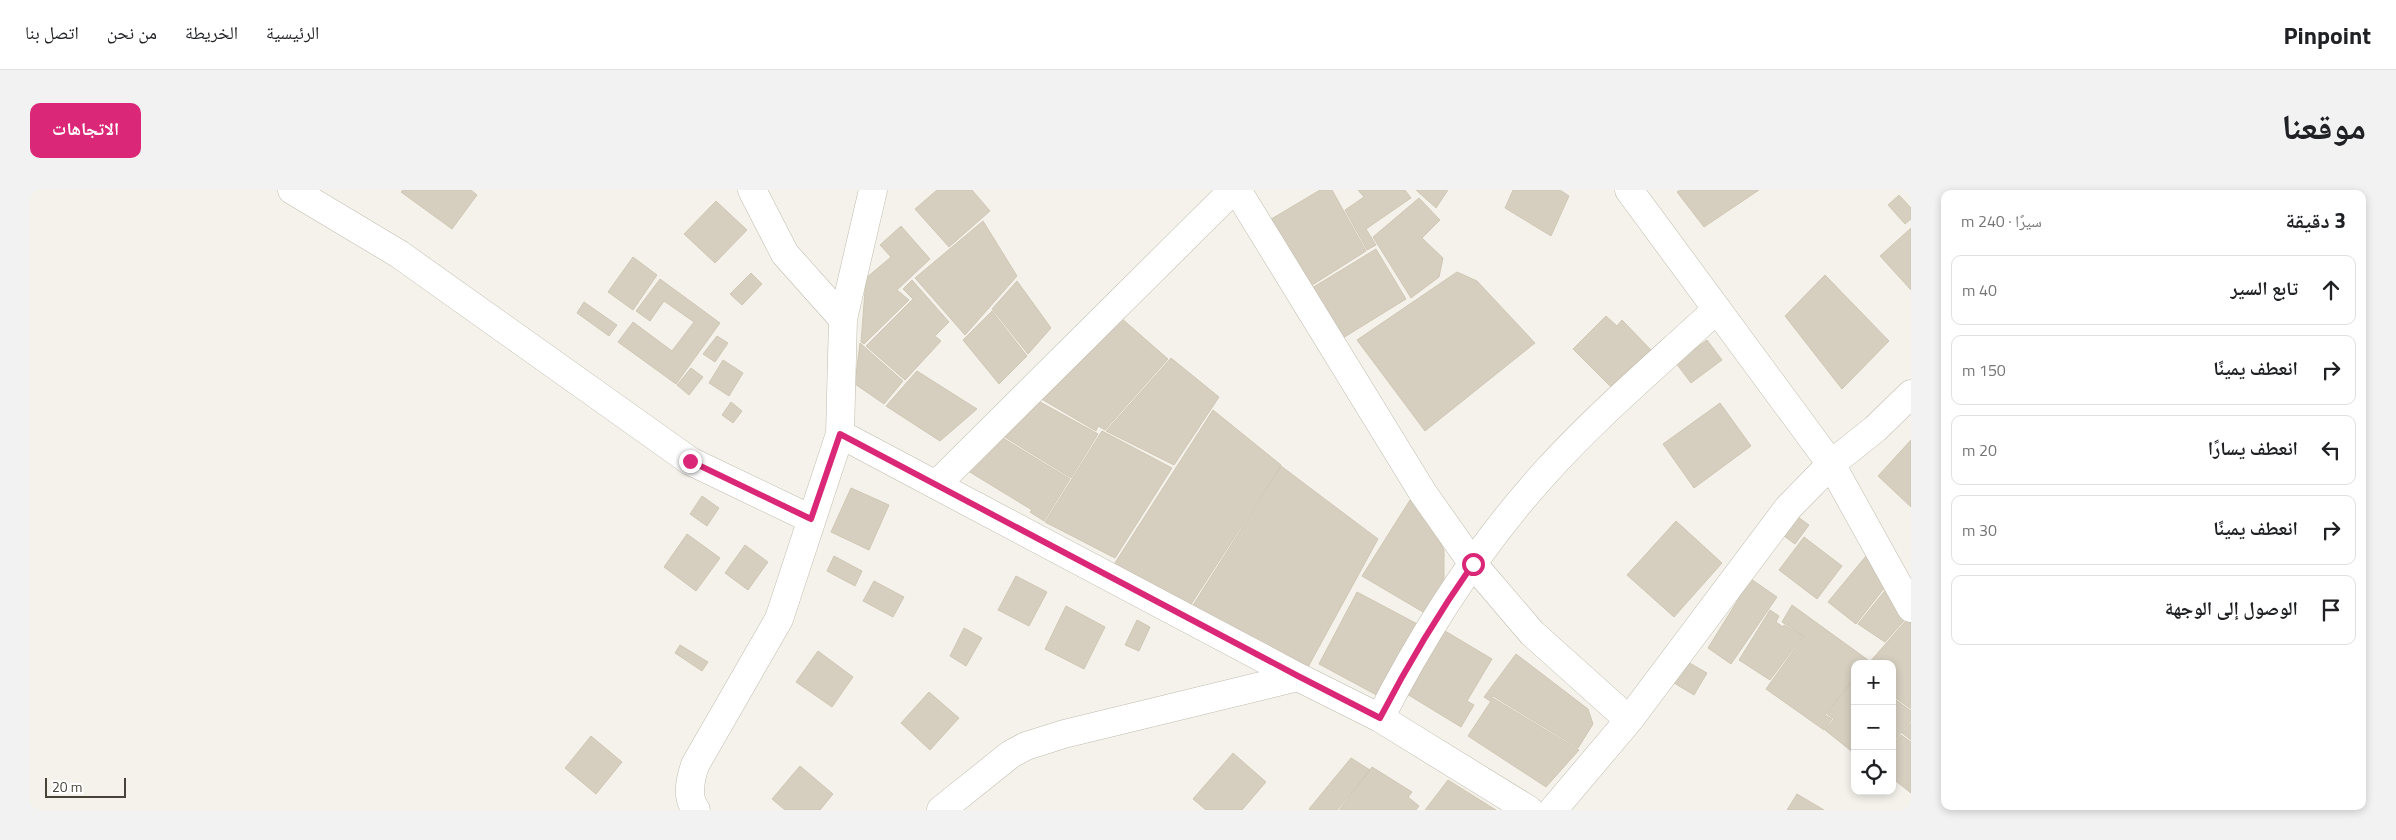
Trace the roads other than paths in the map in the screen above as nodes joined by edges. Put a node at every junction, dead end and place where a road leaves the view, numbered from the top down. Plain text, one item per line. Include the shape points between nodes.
1 (292, 190) edge
2 (752, 190) edge
3 (873, 190) edge
4 (1235, 190) edge
5 (1629, 190) edge
6 (1716, 309) junction
7 (843, 319) junction
8 (1911, 394) edge
9 (840, 434) junction
10 (1831, 464) junction
11 (936, 485) junction
12 (811, 519) junction
13 (1473, 564) junction
14 (1911, 608) edge
15 (1298, 676) junction
16 (1380, 718) junction
17 (1629, 720) junction
18 (692, 808) edge
19 (942, 810) edge
20 (1528, 810) edge
21 (1553, 810) edge

1 - 12 street via 399,254 690,461
2 - 7 street via 786,254
3 - 7 street
4 - 11 street
4 - 13 street via 1423,493
5 - 6 street
6 - 10 street
6 - 13 street via 1558,459 1506,518
7 - 9 street
8 - 10 street via 1875,429
9 - 11 street
9 - 12 street
10 - 14 street
10 - 17 street via 1788,508
11 - 15 street
12 - 18 street via 778,619 695,765 690,781
13 - 16 street via 1407,665
13 - 17 street via 1532,633
15 - 16 street
15 - 19 street via 1026,746 1011,754
16 - 20 street
17 - 21 street

